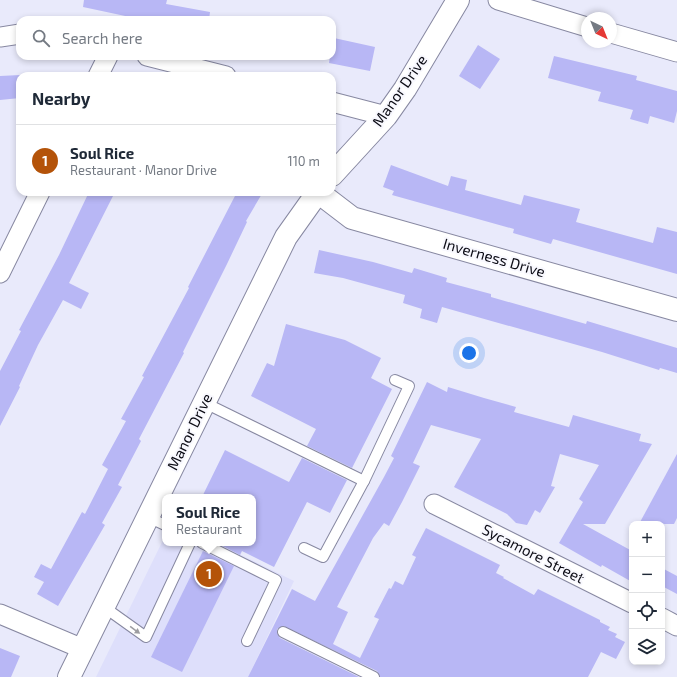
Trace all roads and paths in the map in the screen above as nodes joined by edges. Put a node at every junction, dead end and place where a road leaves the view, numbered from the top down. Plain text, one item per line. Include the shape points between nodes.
1 (458, 0) edge
2 (498, 0) edge
3 (581, 25) edge
4 (16, 35) edge
5 (617, 36) edge
6 (0, 37) edge
7 (677, 52) edge
8 (106, 60) edge
9 (162, 60) edge
10 (100, 72) edge
11 (210, 72) edge
12 (336, 103) edge
13 (386, 116) junction
14 (336, 171) edge
15 (38, 196) edge
16 (315, 196) edge
17 (323, 196) edge
18 (0, 273) edge
19 (677, 310) edge
20 (395, 380) dead end
21 (205, 403) junction
22 (364, 481) junction
23 (168, 494) edge
24 (434, 504) dead end
25 (162, 509) edge
26 (157, 521) edge
27 (189, 546) edge
28 (208, 546) edge
29 (304, 548) dead end
30 (629, 602) edge
31 (104, 607) junction
32 (0, 614) edge
33 (665, 620) edge
34 (677, 626) edge
35 (283, 632) dead end
36 (247, 641) dead end
37 (83, 649) junction
38 (75, 675) edge
39 (374, 677) edge

1 - 13 street, Manor Drive
2 - 3 street
4 - 6 street
5 - 7 street
8 - 10 street
9 - 11 street
12 - 13 street
13 - 14 street, Manor Drive
15 - 18 street
16 - 21 street, Manor Drive via 286,237
17 - 19 street, Inverness Drive via 352,218
20 - 22 lane via 409,386
21 - 22 lane
21 - 23 street, Manor Drive
22 - 29 lane via 323,557
24 - 30 street, Sycamore Street
25 - 26 street, Manor Drive
26 - 31 street, Manor Drive
31 -> 27 lane via 146,637
28 - 36 lane via 276,580
31 - 37 street, Manor Drive
32 - 37 street
33 - 34 street
35 - 39 lane
37 - 38 street, Manor Drive

